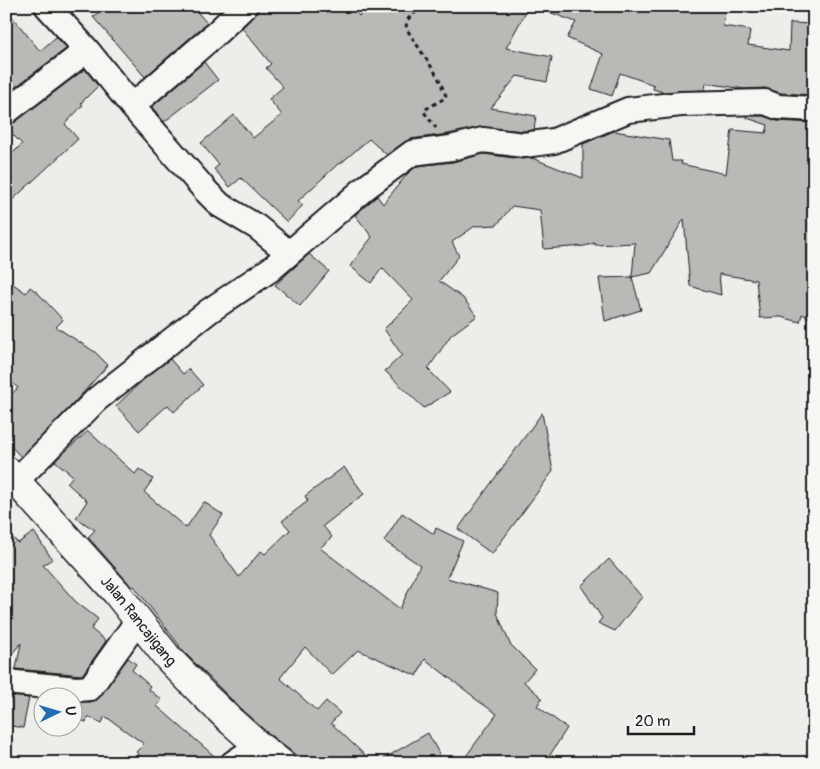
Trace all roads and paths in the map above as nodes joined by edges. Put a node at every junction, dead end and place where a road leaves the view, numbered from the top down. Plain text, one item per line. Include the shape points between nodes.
1 (46, 6) edge
2 (245, 6) edge
3 (422, 6) edge
4 (87, 50) junction
5 (132, 106) junction
6 (814, 109) edge
7 (6, 112) edge
8 (451, 148) junction
9 (289, 253) junction
10 (12, 475) edge
11 (138, 620) junction
12 (6, 682) edge
13 (259, 746) junction
14 (233, 763) edge
15 (281, 763) edge

1 - 4 street
2 - 5 street
3 - 8 path via 407,20 407,31 438,77 446,96 424,112
4 - 5 street
4 - 7 street
5 - 9 street via 220,205 257,227
6 - 8 street via 778,107 765,102 681,104 628,110 554,141 524,145 484,140
8 - 9 street via 412,153
9 - 10 street via 96,399
10 - 11 main road, Jalan Rancajigang
11 - 12 street via 90,688
11 - 13 main road, Jalan Rancajigang via 168,658
13 - 14 street
13 - 15 main road, Jalan Rancajigang

